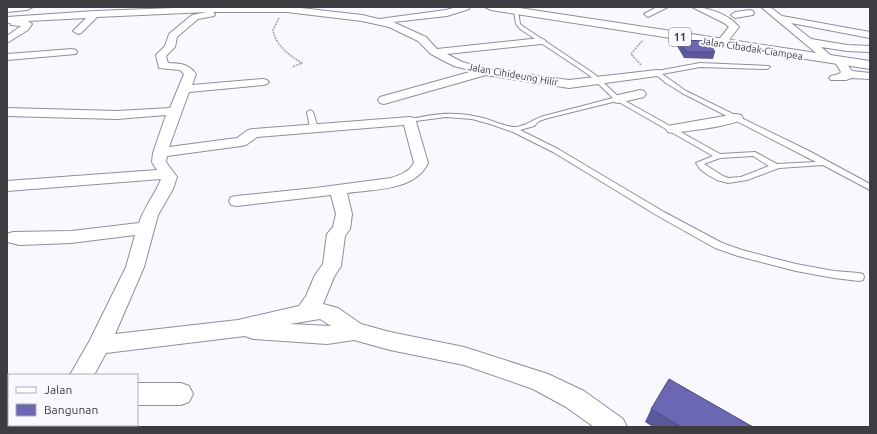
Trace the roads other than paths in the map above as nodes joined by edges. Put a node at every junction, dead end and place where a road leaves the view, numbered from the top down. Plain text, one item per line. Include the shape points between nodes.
1 (22, 7) edge
2 (466, 7) edge
3 (491, 7) edge
4 (664, 7) edge
5 (696, 7) edge
6 (719, 7) edge
7 (765, 7) edge
8 (223, 8) edge
9 (7, 9) edge
10 (312, 9) edge
11 (516, 11) junction
12 (750, 13) dead end
13 (94, 14) junction
14 (648, 14) dead end
15 (735, 15) junction
16 (719, 18) junction
17 (778, 18) junction
18 (7, 21) edge
19 (379, 21) junction
20 (78, 31) dead end
21 (870, 35) edge
22 (7, 40) edge
23 (541, 41) junction
24 (808, 42) junction
25 (721, 43) junction
26 (870, 49) edge
27 (72, 52) dead end
28 (435, 52) junction
29 (7, 57) edge
30 (835, 61) junction
31 (870, 65) edge
32 (767, 67) dead end
33 (486, 71) junction
34 (657, 73) junction
35 (848, 74) junction
36 (870, 76) edge
37 (835, 78) dead end
38 (597, 81) junction
39 (263, 82) dead end
40 (184, 89) junction
41 (640, 94) dead end
42 (618, 99) junction
43 (384, 100) dead end
44 (175, 111) junction
45 (7, 112) edge
46 (310, 112) dead end
47 (736, 118) junction
48 (410, 121) junction
49 (314, 128) junction
50 (672, 129) junction
51 (513, 130) junction
52 (160, 153) junction
53 (719, 156) junction
54 (824, 163) junction
55 (776, 167) junction
56 (168, 174) junction
57 (7, 186) edge
58 (870, 186) edge
59 (338, 190) junction
60 (237, 202) dead end
61 (146, 228) junction
62 (13, 238) dead end
63 (859, 277) dead end
64 (306, 313) junction
65 (238, 330) junction
66 (354, 331) junction
67 (99, 345) junction
68 (83, 374) edge
69 (138, 394) edge
70 (181, 394) dead end
71 (614, 427) edge

1 - 9 highway
2 - 19 street via 447,14
3 - 11 highway, Jalan Cibadak-Ciampea / 11
4 - 14 street
5 - 16 street
6 - 15 street
7 - 17 street
8 - 10 street, Jalan Cihideung Hilir
8 - 13 street, Jalan Cihideung Hilir
8 - 40 street via 211,14 195,17 172,36 172,45 161,55 163,66 183,67 190,73
10 - 19 street, Jalan Cihideung Hilir
11 - 23 lane via 519,26
11 - 25 highway, Jalan Cibadak-Ciampea / 11
12 - 15 street
13 - 18 street, Jalan Cihideung Hilir
13 - 20 street
15 - 16 street
16 - 25 street via 734,27
17 - 21 street
17 - 24 street
18 - 22 street, Jalan Cihideung Hilir via 27,24
19 - 28 street, Jalan Cihideung Hilir via 422,39
23 - 28 street
23 - 38 lane via 591,74
24 - 26 street
24 - 30 street
25 - 30 highway, Jalan Cibadak-Ciampea / 11
27 - 29 street
28 - 33 street, Jalan Cihideung Hilir via 458,64
30 - 31 highway, Jalan Cibadak-Ciampea / 11
30 - 35 street
32 - 34 lane, Jalan Cihideung Hilir via 700,65
33 - 38 street, Jalan Cihideung Hilir via 564,84
33 - 43 street
34 - 38 street, Jalan Cihideung Hilir
34 - 47 lane via 675,87
35 - 36 street
35 - 37 street via 845,74 846,77
38 - 42 lane
39 - 40 street
40 - 44 street
41 - 42 street
42 - 50 lane
42 - 51 lane via 542,118 532,125
44 - 45 street via 117,115
44 - 52 street
46 - 49 lane
47 - 50 street
47 - 54 lane
48 - 49 street
48 - 51 lane via 437,115 453,115 478,119
48 - 59 street via 420,163 418,169 408,177 393,182
49 - 52 street via 253,133 241,142
50 - 53 lane
51 - 63 lane via 554,149 661,214 724,248 788,266 833,275
52 - 56 street via 159,162
53 - 55 lane via 755,154
53 - 55 lane via 700,163 725,181 738,180
54 - 55 lane
54 - 58 lane
56 - 57 street
56 - 61 street via 165,189 150,215
59 - 60 street
59 - 64 street via 344,214 341,229 336,234 332,266
61 - 62 street via 71,237
61 - 67 street via 135,267
64 - 65 street
64 - 66 street via 320,311 331,314
65 - 66 street via 327,335
65 - 67 street
66 - 71 street via 464,356 540,381 575,399
67 - 68 street
69 - 70 street

